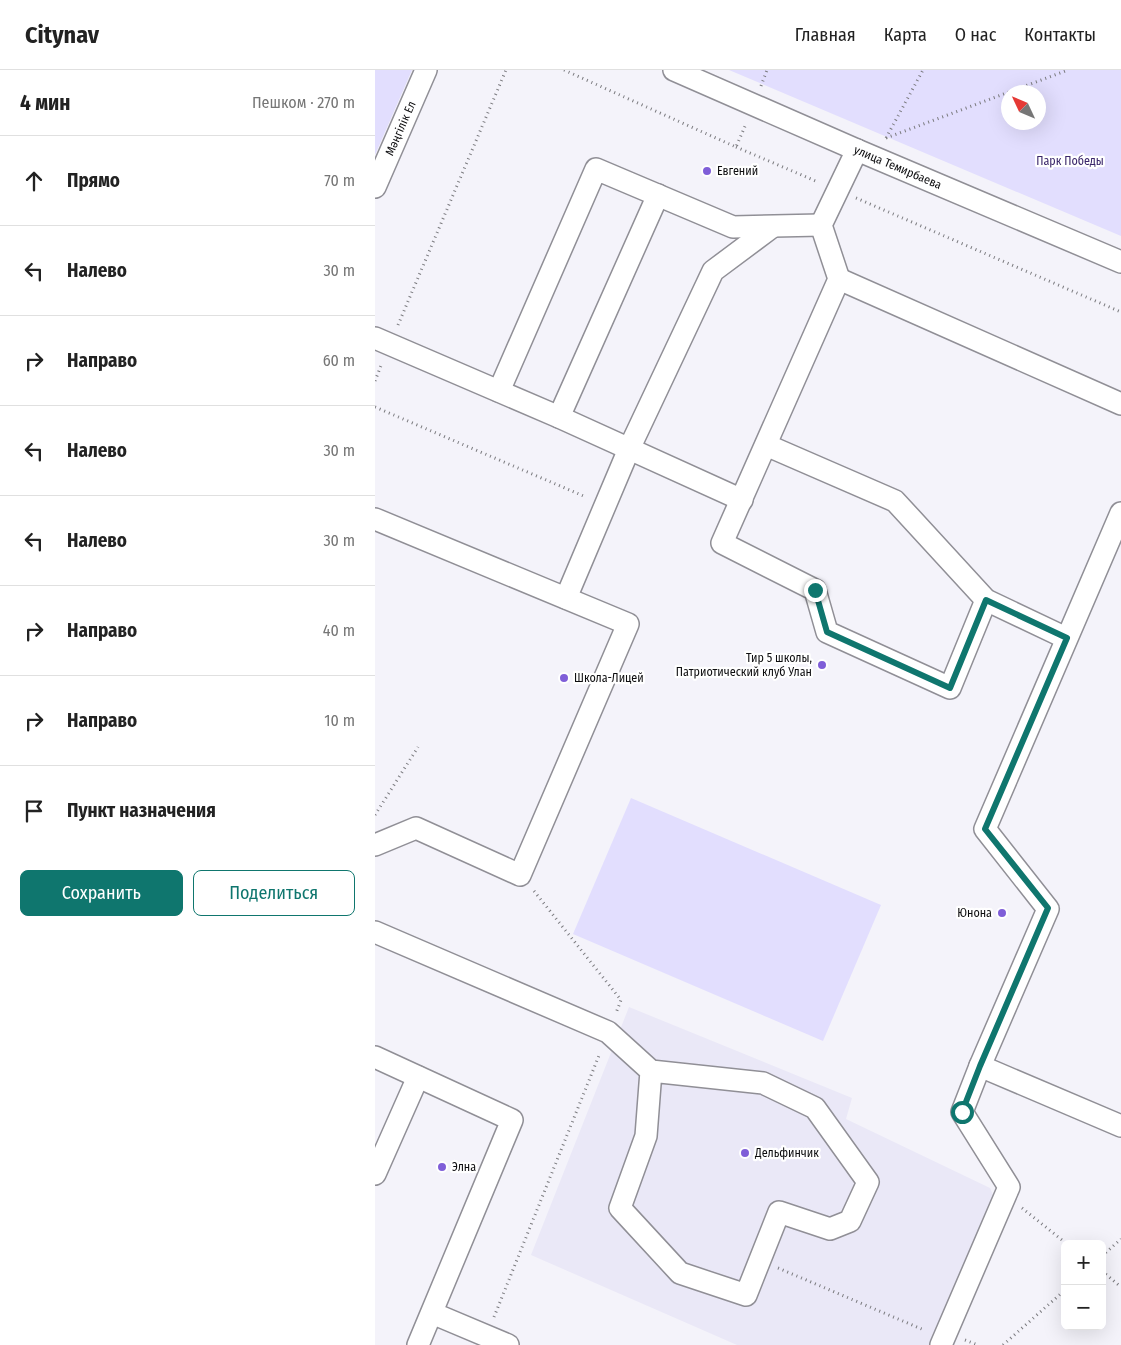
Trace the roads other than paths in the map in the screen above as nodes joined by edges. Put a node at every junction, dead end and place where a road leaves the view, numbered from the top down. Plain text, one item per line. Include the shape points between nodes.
1 (426, 70) edge
2 (674, 70) edge
3 (857, 150) junction
4 (375, 187) edge
5 (658, 195) junction
6 (821, 226) junction
7 (772, 227) junction
8 (1121, 262) edge
9 (839, 279) junction
10 (383, 342) edge
11 (499, 391) junction
12 (1121, 404) edge
13 (559, 417) junction
14 (765, 445) junction
15 (629, 448) junction
16 (742, 500) junction
17 (1121, 513) edge
18 (375, 519) edge
19 (566, 598) junction
20 (986, 600) junction
21 (1067, 638) junction
22 (375, 845) edge
23 (375, 932) edge
24 (375, 1057) edge
25 (980, 1066) junction
26 (651, 1071) junction
27 (418, 1077) junction
28 (1121, 1126) edge
29 (375, 1174) edge
30 (432, 1313) junction
31 (934, 1338) edge
32 (418, 1345) edge
33 (508, 1345) edge

1 - 4 street, Мәңгілік Ел
2 - 3 street, улица Темирбаева
3 - 6 street
3 - 8 street, улица Темирбаева
5 - 7 street via 733,227
5 - 11 street via 596,169
5 - 13 street
6 - 7 street
6 - 9 street
7 - 15 street via 713,271
9 - 12 street
9 - 14 street
10 - 11 street
11 - 13 street
13 - 15 street
14 - 16 street
14 - 20 street via 895,501
15 - 16 street
15 - 19 street
16 - 20 street via 722,543 815,590 827,632 950,688
17 - 21 street
18 - 19 street
19 - 22 street via 628,624 520,874 416,828
20 - 21 street
21 - 25 street via 985,829 1048,908
23 - 26 street via 608,1032
24 - 27 street
25 - 28 street
25 - 31 street via 962,1112 1009,1187
26 - 26 street via 646,1136 620,1208 680,1273 746,1295 779,1212 830,1229 850,1221 868,1182 815,1108 763,1083
27 - 29 street
27 - 30 street via 512,1120
30 - 32 street
30 - 33 street

